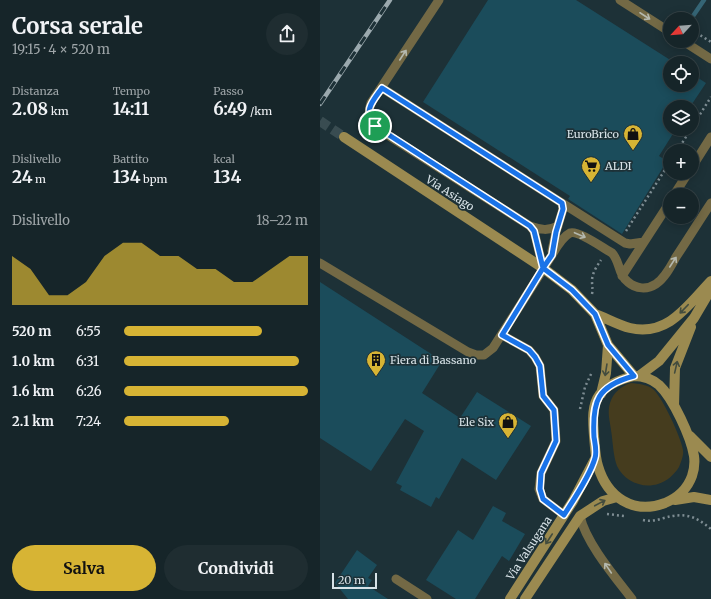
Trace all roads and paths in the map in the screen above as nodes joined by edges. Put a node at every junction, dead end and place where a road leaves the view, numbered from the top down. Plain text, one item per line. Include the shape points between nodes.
1 (439, 0) edge
2 (620, 0) edge
3 (663, 28) edge
4 (699, 34) edge
5 (711, 42) edge
6 (694, 48) edge
7 (711, 59) edge
8 (382, 88) junction
9 (711, 97) edge
10 (699, 116) edge
11 (344, 137) tunnel mouth
12 (711, 137) edge
13 (699, 156) edge
14 (663, 173) edge
15 (562, 203) junction
16 (711, 203) edge
17 (663, 213) edge
18 (530, 226) junction
19 (558, 226) junction
20 (625, 234) dead end
21 (644, 242) junction
22 (552, 255) junction
23 (604, 256) dead end
24 (320, 263) edge
25 (543, 268) junction
26 (622, 276) junction
27 (711, 281) edge
28 (593, 288) dead end
29 (711, 289) edge
30 (595, 314) junction
31 (694, 318) junction
32 (502, 335) junction
33 (608, 345) junction
34 (637, 376) junction
35 (600, 394) junction
36 (674, 406) junction
37 (686, 431) junction
38 (596, 457) junction
39 (711, 457) edge
40 (617, 497) junction
41 (711, 500) edge
42 (670, 501) junction
43 (564, 515) junction
44 (580, 516) junction
45 (396, 579) dead end
46 (427, 599) edge
47 (510, 599) edge
48 (525, 599) edge
49 (632, 599) edge

8 -> 1 lane
2 -> 3 lane
4 - 5 path
6 - 7 lane
8 - 15 lane
8 - 18 lane via 368,111 375,126
9 - 10 path
11 - 25 main road, Via Asiago
12 - 13 lane
14 - 20 path
15 - 19 lane via 563,209
15 - 21 lane via 625,243
26 -> 16 lane via 635,287 642,289 657,284
17 - 21 lane
18 - 19 lane via 540,230
18 - 25 lane via 534,231
19 - 22 lane
21 - 26 lane
22 - 25 lane
22 -> 26 lane via 566,236 578,233 612,253
23 - 28 path via 592,275
24 - 32 lane via 468,352 484,356
25 - 30 main road, Via Asiago via 572,290
25 - 32 lane
27 -> 30 main road via 674,319 657,328 631,328
29 - 31 main road
30 - 33 main road
31 - 34 main road via 659,361
36 -> 31 main road via 675,368
32 - 43 lane via 529,350 540,366 543,396 554,410 556,441 541,473 540,489 543,499
33 - 34 main road
33 -> 35 main road via 606,373
34 - 35 main road via 617,382
34 - 36 main road via 650,379 659,385
35 - 38 main road via 593,420
36 - 37 main road
37 - 39 main road
37 - 42 main road via 694,456 694,467 686,488
38 - 40 main road via 602,477
38 - 43 main road, Via Valsugana
40 - 42 main road via 636,507 658,506
44 -> 40 main road via 603,501
41 - 42 main road via 685,497
43 -> 47 main road, Via Valsugana
44 - 48 main road
49 -> 44 lane via 597,552 582,526
45 - 46 lane

